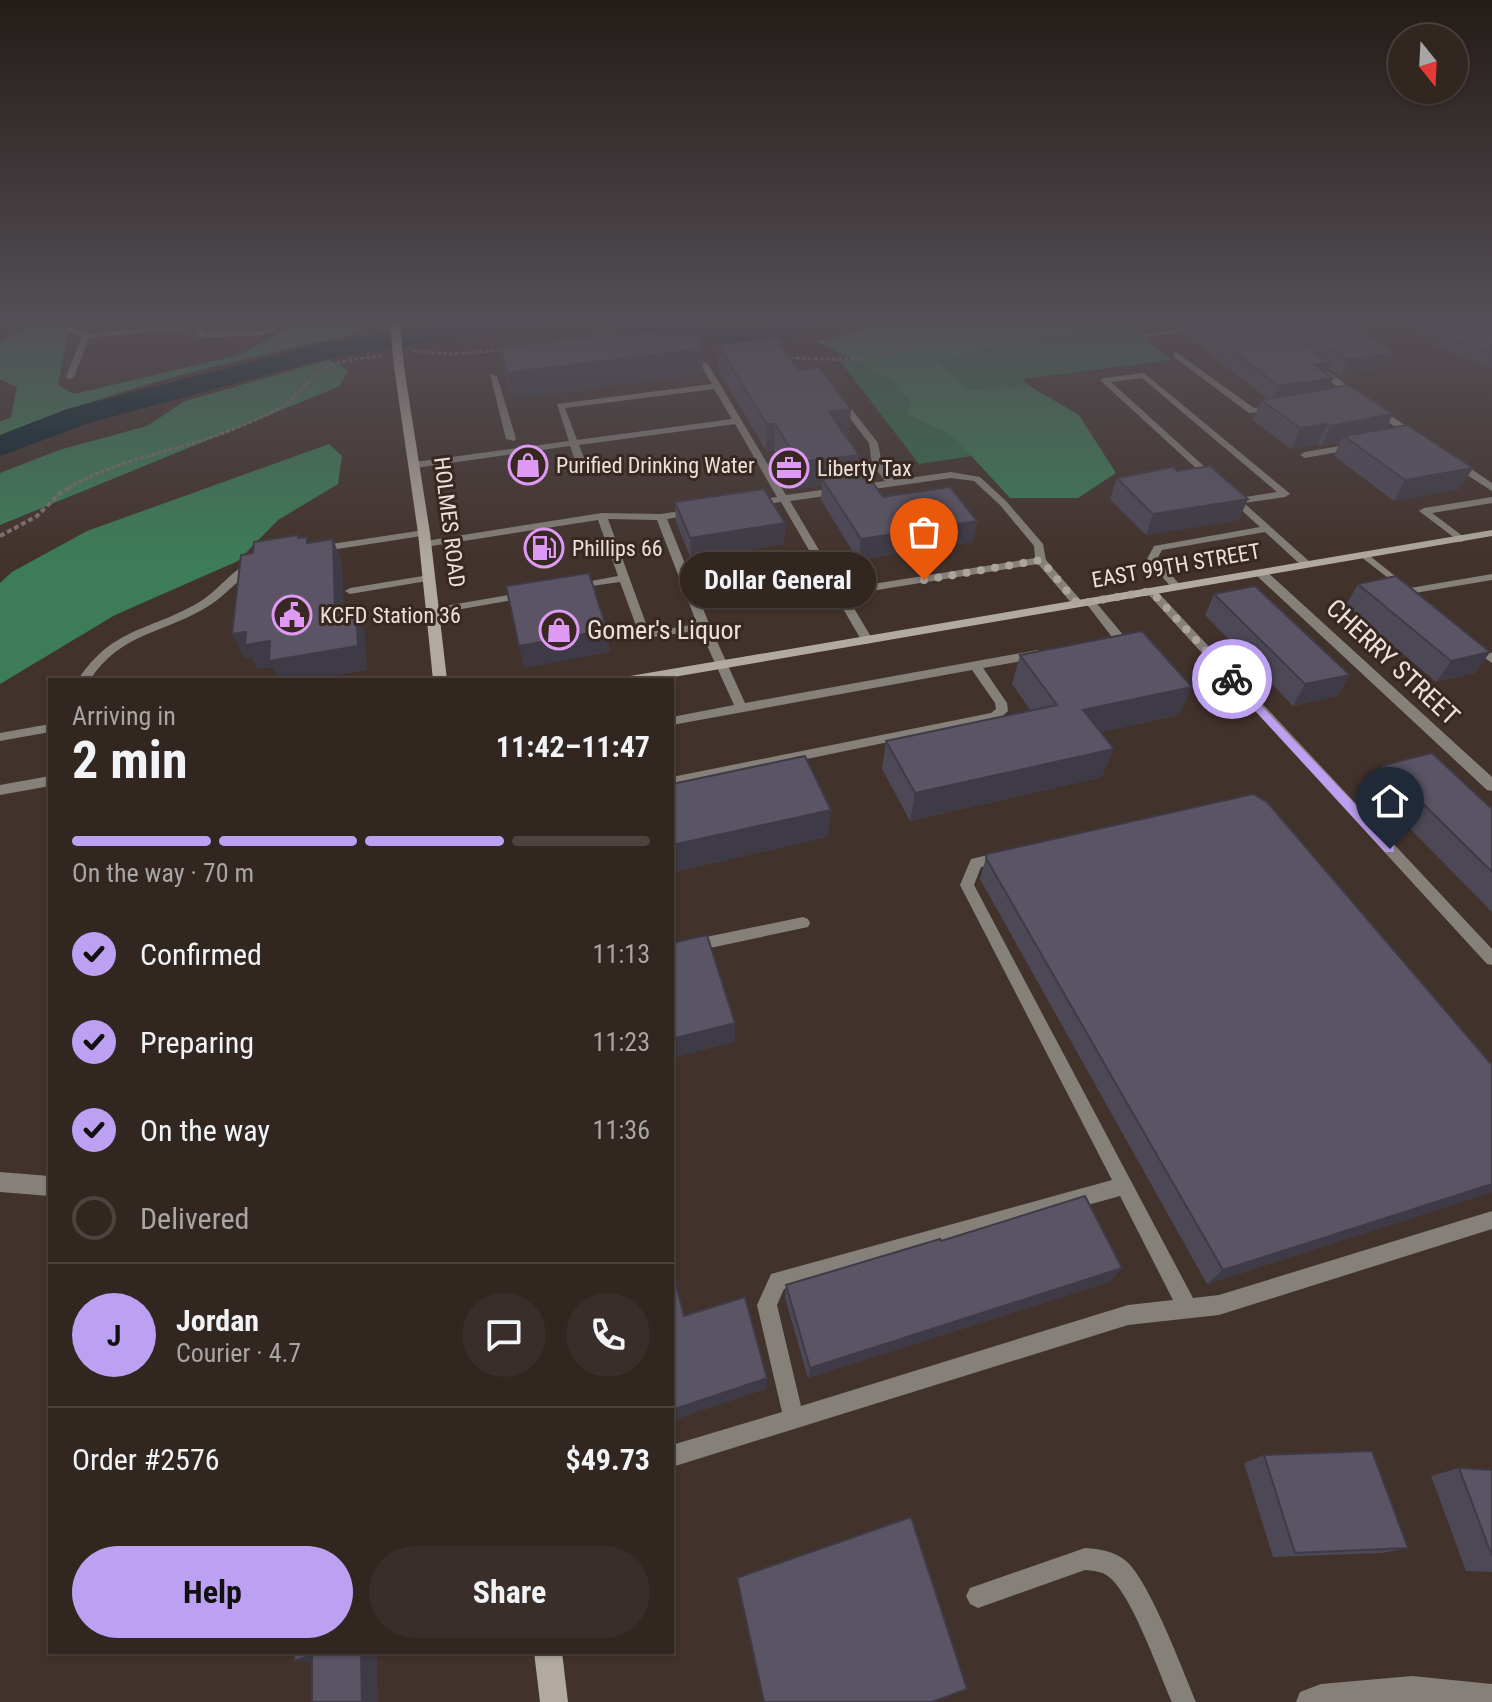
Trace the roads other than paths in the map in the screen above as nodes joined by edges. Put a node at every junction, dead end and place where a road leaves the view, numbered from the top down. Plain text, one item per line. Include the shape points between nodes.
1 (405, 402) edge
2 (501, 402) edge
3 (588, 402) edge
4 (726, 402) edge
5 (842, 402) edge
6 (1129, 402) edge
7 (1176, 402) edge
8 (1241, 402) edge
9 (1366, 402) edge
10 (1282, 407) edge
11 (737, 421) junction
12 (1415, 436) junction
13 (1401, 438) edge
14 (511, 439) dead end
15 (1374, 443) edge
16 (574, 444) junction
17 (1428, 444) edge
18 (1441, 453) edge
19 (1305, 455) dead end
20 (415, 465) junction
21 (583, 468) dead end
22 (1215, 481) edge
23 (891, 483) junction
24 (1492, 488) edge
25 (1226, 491) edge
26 (783, 498) junction
27 (1492, 500) edge
28 (1237, 501) junction
29 (737, 505) edge
30 (706, 510) edge
31 (602, 516) junction
32 (661, 517) junction
33 (1268, 529) junction
34 (1492, 533) edge
35 (425, 538) junction
36 (1460, 539) junction
37 (305, 551) edge
38 (1365, 555) junction
39 (270, 557) edge
40 (1041, 560) junction
41 (1307, 565) junction
42 (1261, 573) junction
43 (1492, 577) edge
44 (429, 578) junction
45 (625, 578) junction
46 (1177, 587) junction
47 (562, 589) edge
48 (350, 591) dead end
49 (1151, 591) junction
50 (1409, 591) junction
51 (546, 592) edge
52 (839, 593) junction
53 (1421, 601) edge
54 (1084, 603) junction
55 (433, 611) junction
56 (704, 626) junction
57 (867, 640) junction
58 (1468, 640) edge
59 (1091, 644) edge
60 (1048, 652) edge
61 (1492, 659) edge
62 (721, 665) junction
63 (975, 665) junction
64 (85, 678) edge
65 (440, 678) edge
66 (642, 678) edge
67 (741, 708) junction
68 (674, 721) edge
69 (48, 728) edge
70 (0, 737) edge
71 (48, 781) edge
72 (674, 782) edge
73 (1492, 786) edge
74 (0, 790) edge
75 (1022, 853) edge
76 (803, 923) dead end
77 (674, 950) edge
78 (1492, 959) edge
79 (0, 1182) edge
80 (48, 1186) edge
81 (1124, 1186) junction
82 (1492, 1220) edge
83 (1188, 1309) junction
84 (794, 1418) junction
85 (674, 1455) edge
86 (978, 1596) dead end
87 (548, 1654) edge
88 (1492, 1698) edge
89 (554, 1702) edge
90 (1184, 1702) edge
91 (1310, 1702) edge

1 - 20 street, HOLMES ROAD, bridge
2 - 14 lane
3 - 16 lane via 560,406
4 - 11 lane
5 - 23 lane via 873,443 877,464
6 - 22 lane
7 - 28 lane via 1285,494
8 - 10 lane via 1252,411
9 - 12 street
11 - 16 lane
11 - 26 lane
12 - 13 lane
12 - 17 street
15 - 19 lane
16 - 20 lane
16 - 21 lane
18 - 24 street
20 - 35 street, HOLMES ROAD
23 - 26 lane
23 - 40 lane via 951,475 977,479 1039,546
25 - 28 lane
26 - 29 lane
26 - 52 lane
27 - 36 lane via 1424,511
28 - 33 lane
30 - 32 lane
31 - 32 lane
31 - 35 lane
31 - 45 lane
32 - 56 lane
33 - 41 lane
33 - 46 lane via 1158,548 1152,559
34 - 36 street, EAST 99TH STREET
35 - 37 lane
35 - 44 street, HOLMES ROAD
36 - 38 street, EAST 99TH STREET
38 - 41 street, EAST 99TH STREET
38 - 50 lane
39 - 64 lane via 237,572 206,603 139,630 109,650
40 - 52 lane
40 - 54 lane
41 - 42 street, EAST 99TH STREET
42 - 46 street, EAST 99TH STREET
42 - 73 street, CHERRY STREET
43 - 50 lane
44 - 48 lane
44 - 55 street, HOLMES ROAD
45 - 47 lane
45 - 56 lane via 645,636
46 - 49 street, EAST 99TH STREET
49 - 54 street, EAST 99TH STREET
49 - 78 lane
50 - 53 lane
51 - 55 lane
52 - 57 lane
54 - 57 street, EAST 99TH STREET
54 - 59 lane via 1120,639
55 - 65 street, HOLMES ROAD
56 - 62 lane
57 - 62 street, EAST 99TH STREET
58 - 61 lane
60 - 63 lane
62 - 66 street, EAST 99TH STREET
62 - 67 lane
63 - 67 lane
63 - 72 lane via 1001,703 1002,711 995,716
67 - 68 lane
69 - 70 lane
71 - 74 street
75 - 81 lane via 976,863 967,885
76 - 77 lane
79 - 80 street
81 - 83 lane
81 - 84 lane via 778,1281 767,1305
82 - 83 lane via 1219,1305
83 - 84 lane via 1128,1315
84 - 85 lane
86 - 90 lane via 1085,1559 1104,1561 1135,1591
87 - 89 street
88 - 91 street via 1412,1690

